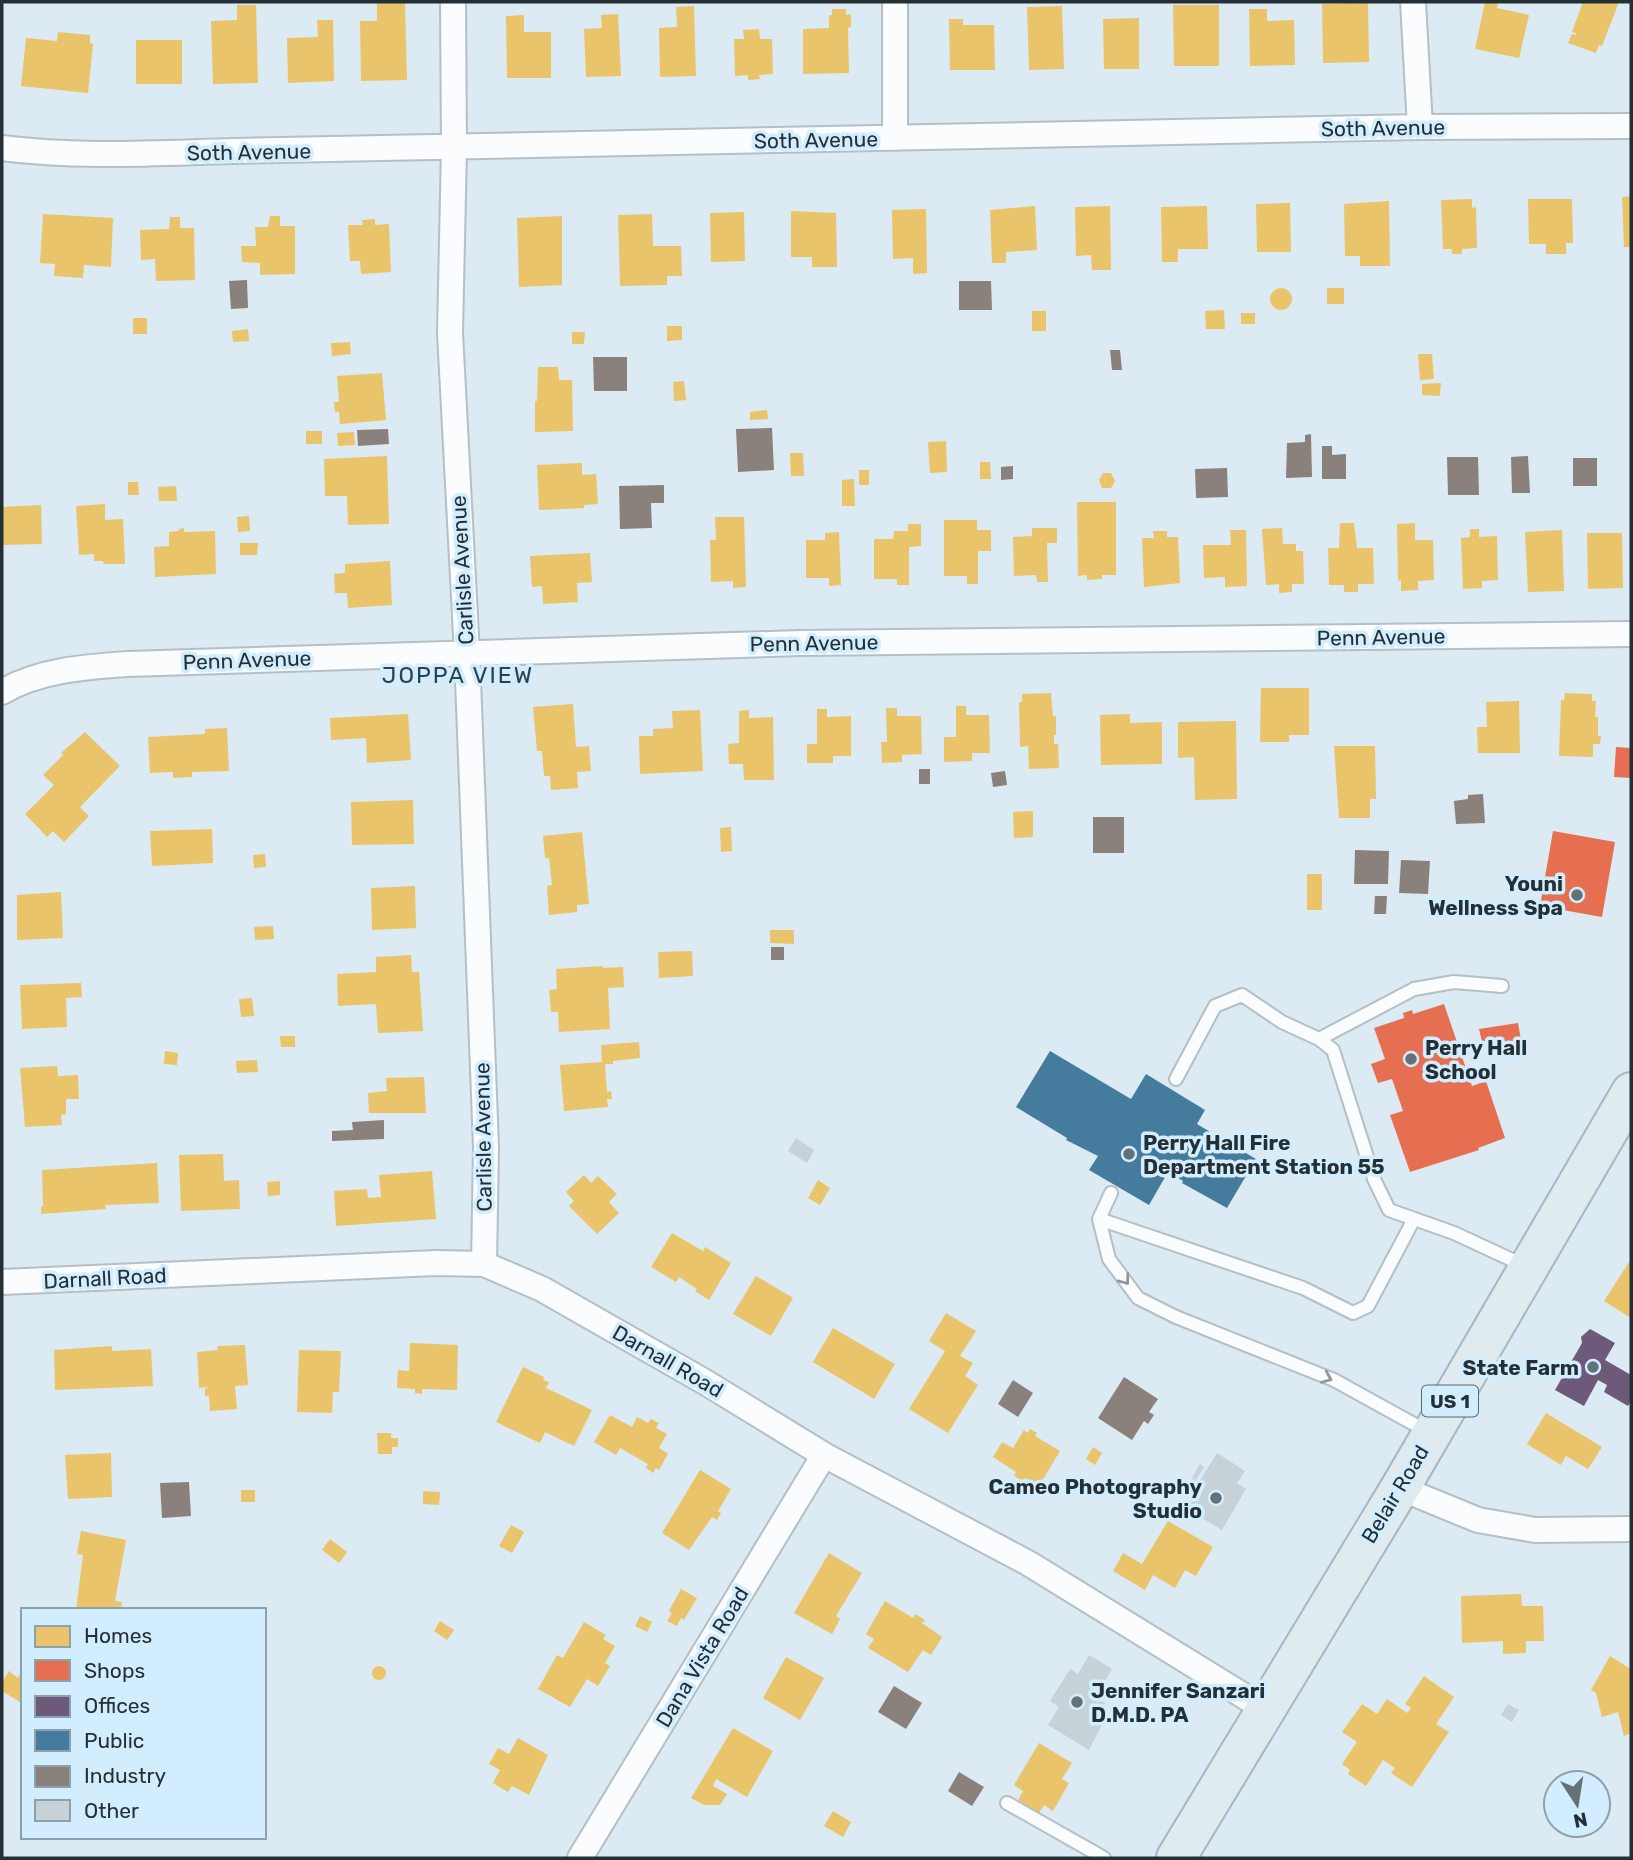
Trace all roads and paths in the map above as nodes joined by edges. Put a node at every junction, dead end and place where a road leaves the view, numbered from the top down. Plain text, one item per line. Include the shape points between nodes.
1 (453, 2) edge
2 (895, 2) edge
3 (1413, 2) edge
4 (1631, 126) edge
5 (1420, 127) junction
6 (895, 138) junction
7 (2, 148) edge
8 (454, 148) junction
9 (1631, 634) edge
10 (467, 654) junction
11 (2, 692) edge
12 (1502, 986) dead end
13 (1319, 1038) junction
14 (1176, 1079) dead end
15 (1631, 1092) edge
16 (1111, 1193) dead end
17 (1099, 1219) junction
18 (1414, 1219) junction
19 (484, 1264) junction
20 (1528, 1268) junction
21 (2, 1282) edge
22 (1432, 1434) junction
23 (824, 1455) junction
24 (1400, 1488) junction
25 (1631, 1529) edge
26 (1265, 1709) junction
27 (1007, 1803) dead end
28 (580, 1858) edge
29 (1104, 1858) edge
30 (1176, 1858) edge

1 - 8 street, Carlisle Avenue
2 - 6 street
3 - 5 street
4 - 5 street, Soth Avenue
5 - 6 street, Soth Avenue
6 - 8 street, Soth Avenue
7 - 8 street, Soth Avenue via 107,156
8 - 10 street, Carlisle Avenue via 450,332
9 - 10 street, Penn Avenue via 800,643
10 - 11 street, Penn Avenue via 86,667 54,672
10 - 19 street, Carlisle Avenue via 486,1147
12 - 13 lane via 1454,982 1414,989
13 - 14 lane via 1242,995 1215,1006
13 - 18 lane via 1334,1050 1374,1179 1389,1210
15 - 20 highway, Belair Road / US 1
16 - 17 lane
17 - 18 lane via 1303,1288 1353,1313 1368,1306
17 -> 22 lane via 1109,1259 1138,1298 1335,1380
18 - 20 lane
19 - 21 street, Darnall Road
19 - 23 street, Darnall Road via 542,1289
20 - 22 highway, Belair Road / US 1
22 - 24 highway, Belair Road / US 1
23 - 26 street, Darnall Road via 1028,1563
23 - 28 street, Dana Vista Road
24 - 25 street via 1478,1520 1535,1530
24 - 26 highway, Belair Road / US 1
26 - 30 highway, Belair Road / US 1
27 - 29 lane

